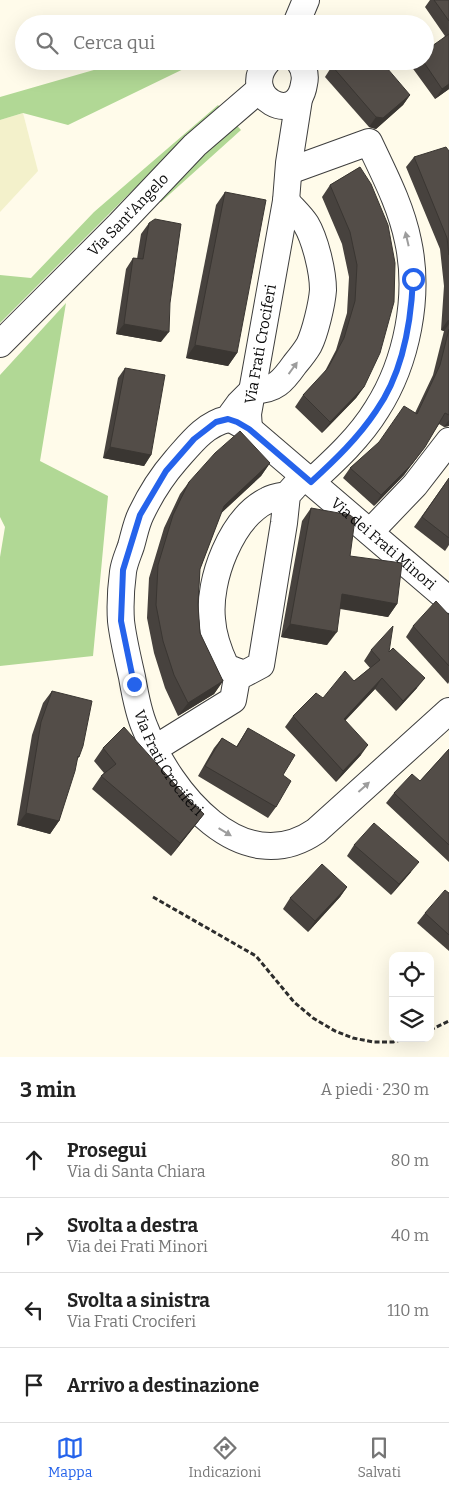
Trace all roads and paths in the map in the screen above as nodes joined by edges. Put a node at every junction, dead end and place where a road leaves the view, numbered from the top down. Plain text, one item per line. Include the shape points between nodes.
1 (261, 70) edge
2 (303, 70) edge
3 (264, 95) junction
4 (299, 98) junction
5 (290, 160) junction
6 (286, 201) junction
7 (0, 344) edge
8 (253, 390) junction
9 (238, 424) junction
10 (449, 441) edge
11 (308, 479) junction
12 (287, 495) junction
13 (370, 532) junction
14 (449, 600) edge
15 (238, 672) junction
16 (449, 711) edge
17 (154, 749) junction
18 (153, 897) dead end
19 (449, 1022) edge
20 (434, 1028) edge
21 (389, 1042) edge

1 - 3 street via 259,80
2 - 4 street via 305,80
3 - 4 street via 275,105 289,106
3 - 5 street via 286,128
3 - 7 street, Via Sant'Angelo via 196,145
4 - 5 street, Via Frati Crociferi
5 - 6 street, Via Frati Crociferi
11 -> 5 street via 341,455 377,410 389,388 406,336 413,279 400,214 369,142
6 - 8 street, Via Frati Crociferi
8 -> 6 street via 267,391 277,384 309,345 323,290 313,240 305,222
8 - 9 street, Via Frati Crociferi via 248,414
9 - 11 street, Via dei Frati Minori
9 - 17 street, Via Frati Crociferi via 216,422 194,439 166,471 140,515 123,570 121,621 142,721
10 - 13 street
11 - 12 street
11 - 13 street, Via dei Frati Minori
12 - 15 street via 264,657 261,665 252,671
12 - 15 street via 268,499 249,514 221,558 213,586 212,619 218,649 226,666
13 - 14 street, Via dei Frati Minori
15 - 17 street via 233,700
17 -> 16 street, Via Frati Crociferi via 185,796 215,826 240,840 280,847 302,840 316,831
18 - 21 path via 256,956 294,1002 313,1018 353,1038
19 - 20 path

